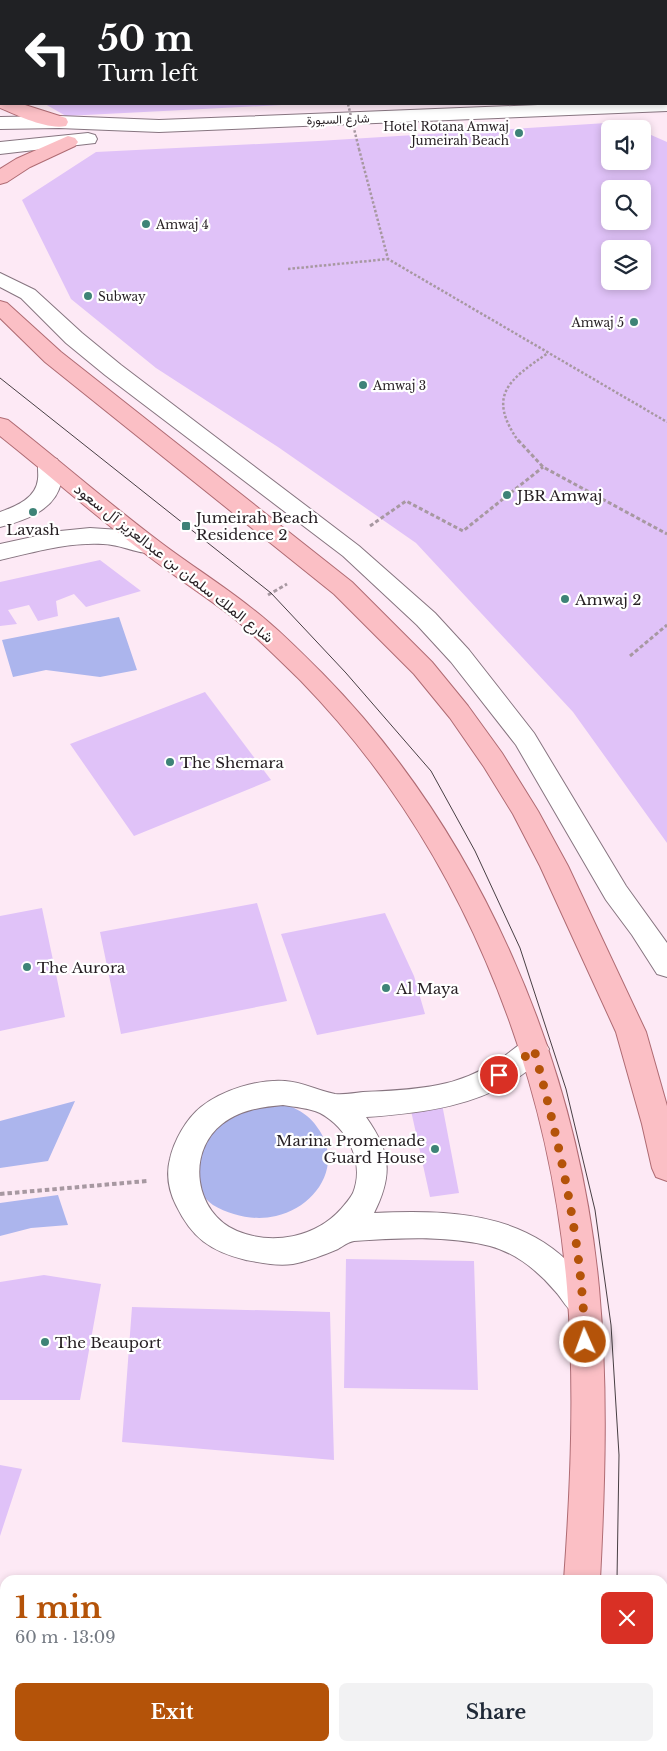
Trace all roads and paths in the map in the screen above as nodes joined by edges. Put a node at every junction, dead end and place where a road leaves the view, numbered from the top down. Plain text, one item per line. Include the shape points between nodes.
1 (9, 105) edge
2 (348, 105) edge
3 (667, 105) edge
4 (60, 122) junction
5 (0, 123) edge
6 (159, 126) junction
7 (68, 142) junction
8 (0, 148) edge
9 (0, 178) edge
10 (388, 259) junction
11 (288, 269) dead end
12 (0, 279) edge
13 (0, 307) edge
14 (548, 353) junction
15 (667, 422) edge
16 (0, 424) edge
17 (50, 464) junction
18 (544, 467) junction
19 (0, 520) edge
20 (374, 523) dead end
21 (667, 534) edge
22 (151, 547) junction
23 (0, 552) edge
24 (667, 625) edge
25 (630, 656) dead end
26 (667, 966) edge
27 (534, 1049) junction
28 (333, 1106) junction
29 (667, 1168) edge
30 (125, 1183) dead end
31 (0, 1194) edge
32 (343, 1228) junction
33 (584, 1302) junction
34 (582, 1575) edge

1 - 4 main road
2 - 10 path, bridge
3 - 6 street, شارع السيورة
4 - 5 street, شارع السيورة
4 - 6 street, شارع السيورة
6 - 7 street, شارع السيورة
7 - 8 street, شارع السيورة
7 - 9 main road
10 - 11 path
10 - 14 path
12 - 26 street via 28,294 99,360 351,551 426,619 472,670 525,739 611,885
13 - 29 main road via 53,357 343,588 423,668 459,712 529,819 631,1032
14 - 15 path
14 - 18 path via 515,378 502,403 504,417 512,430
16 - 17 main road, شارع الملك سلمان بن عبدالعزيز آل سعود
17 - 19 street via 52,477 48,491 36,504
17 - 22 main road, شارع الملك سلمان بن عبدالعزيز آل سعود
18 - 20 path via 463,531 406,501
18 - 21 path
22 - 23 street via 120,538 85,536 50,540
22 - 27 main road, شارع الملك سلمان بن عبدالعزيز آل سعود via 240,612 281,648 320,686 393,773 442,847 486,928
24 - 25 path
27 - 28 street via 513,1067 456,1094 423,1101
27 - 33 main road, شارع الملك سلمان بن عبدالعزيز آل سعود via 556,1128 573,1212
28 - 32 street via 356,1125 370,1150 372,1178 363,1204
28 - 32 street via 309,1096 283,1093 257,1095 232,1103 211,1116 195,1134 185,1156 183,1178 189,1203 204,1224 228,1241 257,1250 288,1251 318,1244
30 - 31 path
32 - 33 street via 439,1226 468,1227 496,1233 522,1244 545,1260
33 - 34 main road, شارع الملك سلمان بن عبدالعزيز آل سعود via 587,1508

